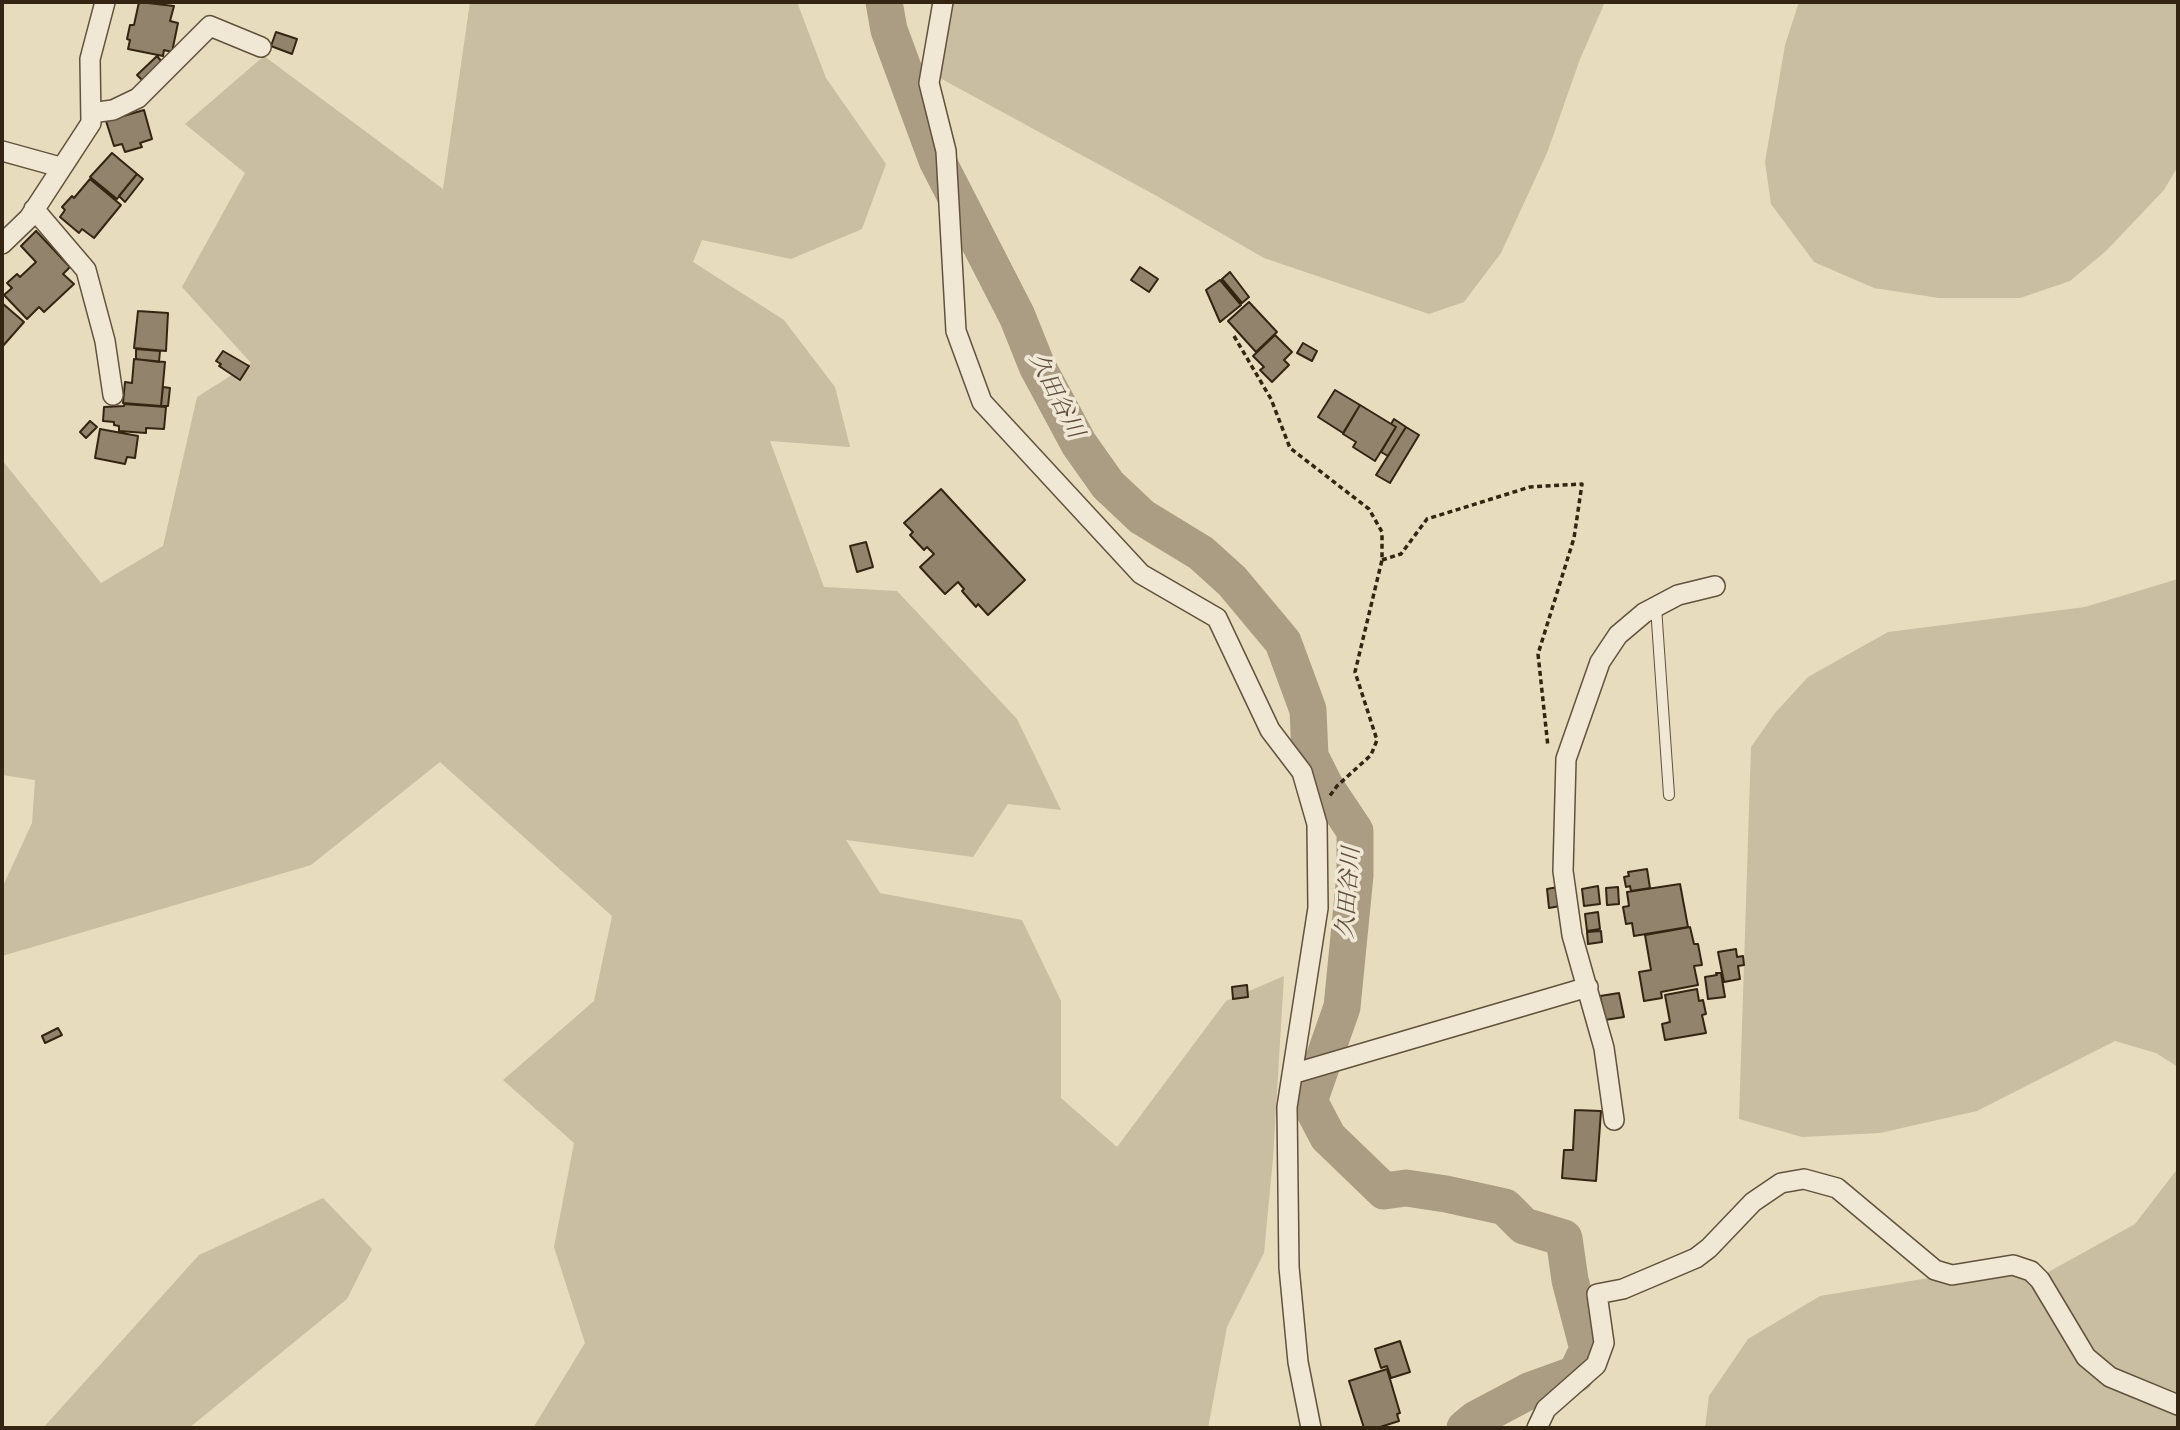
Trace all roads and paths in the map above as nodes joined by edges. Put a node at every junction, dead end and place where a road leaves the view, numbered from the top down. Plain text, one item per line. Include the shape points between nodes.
1 (105, 2) edge
2 (943, 2) edge
3 (261, 47) dead end
4 (91, 113) junction
5 (2, 151) edge
6 (60, 167) junction
7 (34, 209) junction
8 (2, 244) edge
9 (1234, 336) dead end
10 (113, 395) dead end
11 (1382, 560) junction
12 (1715, 586) dead end
13 (1656, 607) junction
14 (1566, 759) junction
15 (1669, 794) dead end
16 (1328, 799) dead end
17 (1588, 986) junction
18 (1301, 1072) junction
19 (1614, 1120) dead end
20 (2178, 1405) edge
21 (1311, 1428) edge
22 (1537, 1428) edge

1 - 4 street via 90,59
2 - 18 street via 929,83 946,151 956,331 982,402 1141,573 1217,618 1270,730 1302,772 1317,824 1318,908
3 - 4 street via 210,26 138,98 113,110
4 - 6 street via 91,123
5 - 6 street
6 - 7 street
7 - 8 street
7 - 10 street via 86,270 105,341
9 - 11 path via 1271,399 1290,449 1369,509 1382,532
11 - 14 path via 1401,554 1427,519 1530,487 1581,484 1574,538 1538,654 1548,749
11 - 16 path via 1355,672 1377,740 1371,755
12 - 13 street via 1678,595
13 - 14 street via 1618,635 1600,662
13 - 15 lane
14 - 17 street via 1563,870 1572,935
17 - 18 street
17 - 19 street via 1604,1048
18 - 21 street via 1287,1107 1289,1267 1298,1362
20 - 22 street via 2110,1377 2086,1357 2031,1271 2013,1265 1952,1275 1935,1270 1837,1188 1804,1179 1781,1182 1753,1202 1696,1258 1623,1289 1597,1294 1604,1343 1596,1365 1546,1409

